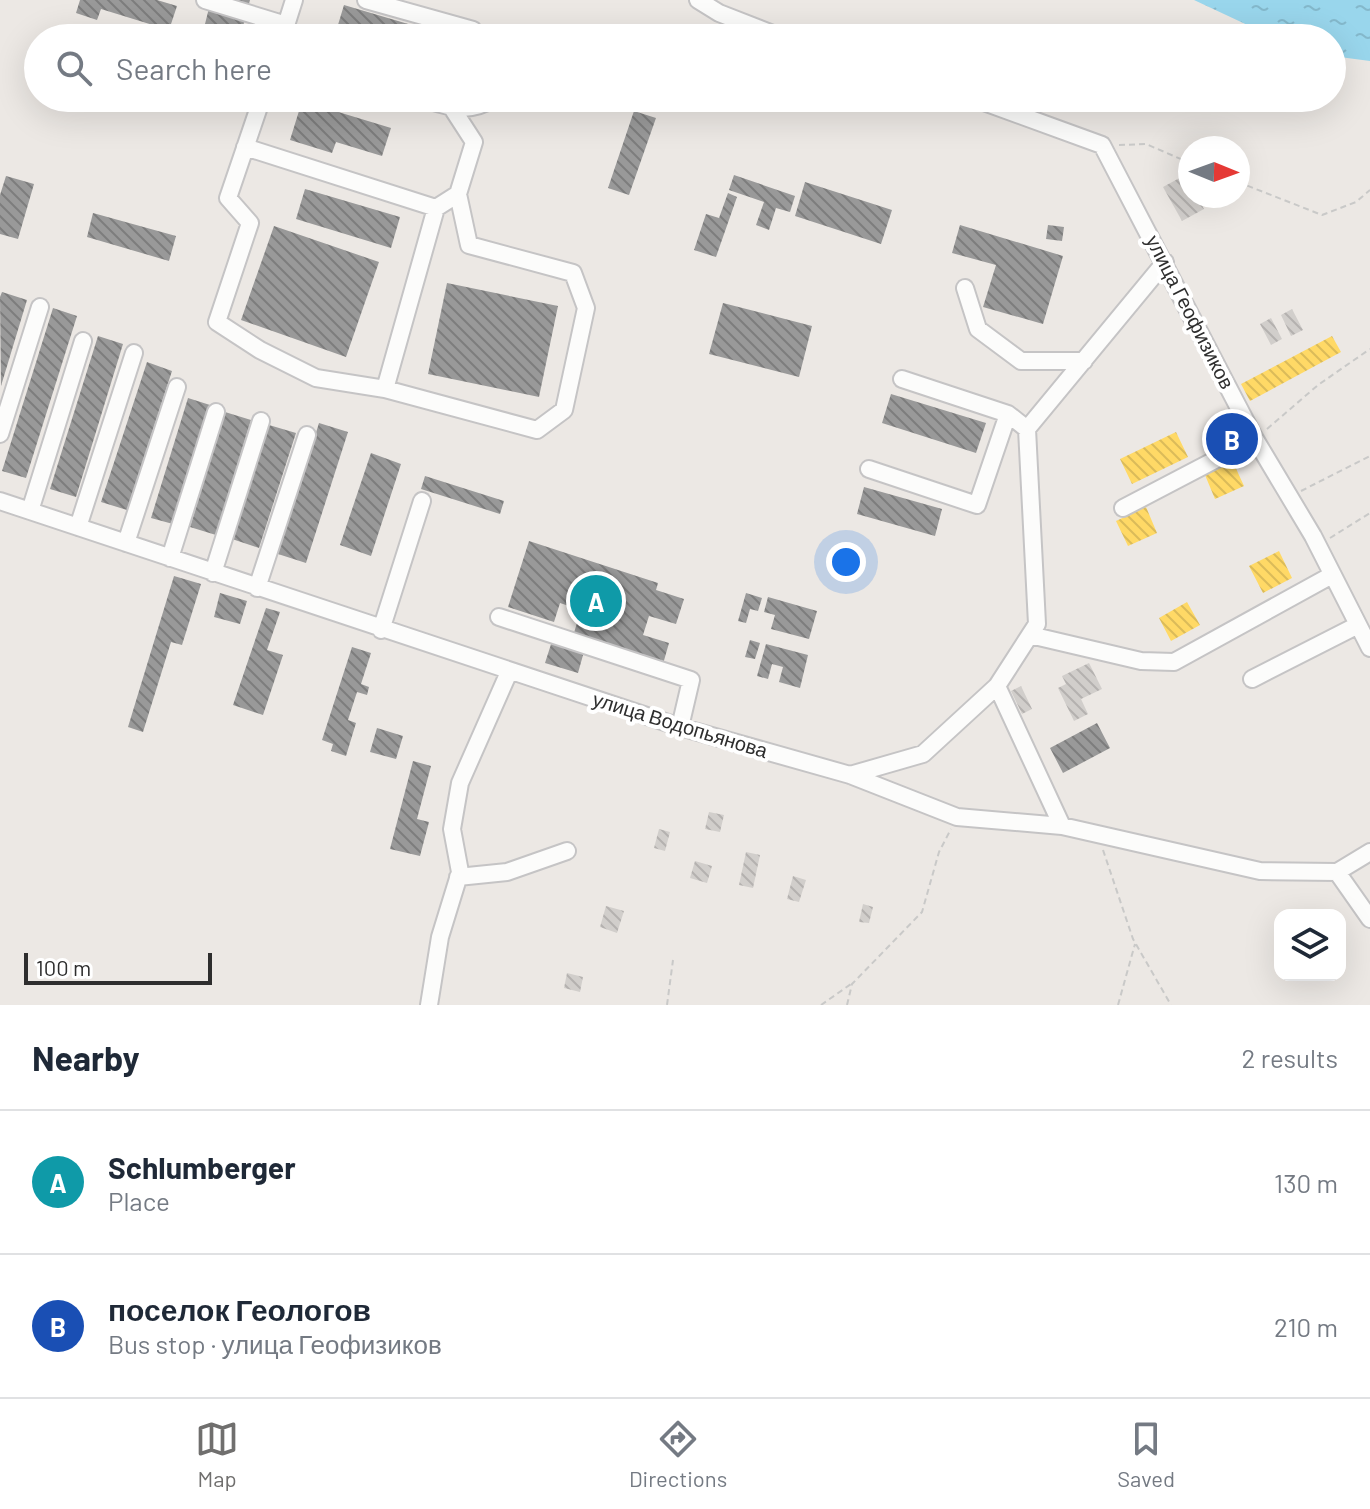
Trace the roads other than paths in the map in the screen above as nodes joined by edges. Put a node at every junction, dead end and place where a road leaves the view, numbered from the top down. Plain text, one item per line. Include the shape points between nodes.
1 (205, 0) edge
2 (294, 0) edge
3 (366, 0) edge
4 (698, 0) edge
5 (264, 24) edge
6 (286, 24) edge
7 (452, 24) edge
8 (747, 24) edge
9 (257, 112) edge
10 (455, 112) edge
11 (1011, 112) edge
12 (245, 147) junction
13 (458, 194) junction
14 (436, 208) junction
15 (1165, 262) junction
16 (965, 288) dead end
17 (40, 307) dead end
18 (83, 341) dead end
19 (134, 353) dead end
20 (1084, 361) junction
21 (902, 379) dead end
22 (177, 387) dead end
23 (385, 389) junction
24 (216, 412) dead end
25 (1008, 414) junction
26 (261, 421) dead end
27 (1027, 429) junction
28 (0, 434) edge
29 (307, 435) dead end
30 (1255, 439) junction
31 (869, 469) dead end
32 (0, 501) edge
33 (422, 501) dead end
34 (1123, 508) dead end
35 (30, 511) junction
36 (78, 527) junction
37 (126, 543) junction
38 (170, 558) junction
39 (213, 573) junction
40 (1332, 575) junction
41 (257, 588) junction
42 (499, 617) dead end
43 (1358, 625) junction
44 (381, 630) junction
45 (1030, 635) junction
46 (1370, 648) edge
47 (509, 672) junction
48 (1252, 679) dead end
49 (997, 686) junction
50 (680, 727) junction
51 (850, 775) junction
52 (1062, 826) junction
53 (567, 851) dead end
54 (1370, 852) edge
55 (1337, 872) junction
56 (458, 877) junction
57 (1370, 919) edge
58 (429, 1005) edge

1 - 5 street
2 - 6 street
3 - 7 street
4 - 8 street
9 - 12 street
10 - 13 street via 474,142
11 - 15 street, улица Геофизиков via 1102,145
12 - 14 street
12 - 23 street via 228,198 250,223 217,322 316,378
13 - 14 street
13 - 23 street via 469,245 573,273 586,308 564,410 537,430
14 - 23 street
15 - 20 street
15 - 30 street, улица Геофизиков
16 - 20 street via 978,329 1021,361
17 - 28 street
18 - 35 street
19 - 36 street
20 - 27 street
21 - 25 street
22 - 37 street
24 - 38 street
25 - 27 street
25 - 31 street via 977,505
26 - 39 street
27 - 45 street via 1037,596 1037,624
29 - 41 street
30 - 34 street
30 - 40 street, улица Геофизиков
32 - 35 street, улица Водопьянова
33 - 44 street
35 - 36 street, улица Водопьянова
36 - 37 street, улица Водопьянова
37 - 38 street, улица Водопьянова
38 - 39 street, улица Водопьянова
39 - 41 street, улица Водопьянова
40 - 43 street, улица Геофизиков
40 - 45 street via 1174,662 1141,661
41 - 44 street, улица Водопьянова
42 - 50 street via 691,680
43 - 46 street, улица Геофизиков
43 - 48 street
44 - 47 street, улица Водопьянова
45 - 49 street
47 - 50 street, улица Водопьянова
47 - 56 street via 460,783 452,829
49 - 51 street via 923,754
49 - 52 street
50 - 51 street, улица Водопьянова
51 - 52 street, улица Водопьянова via 957,817
52 - 55 street, улица Водопьянова via 1260,871
53 - 56 street via 507,872
54 - 55 street
55 - 57 street
56 - 58 street via 440,937

